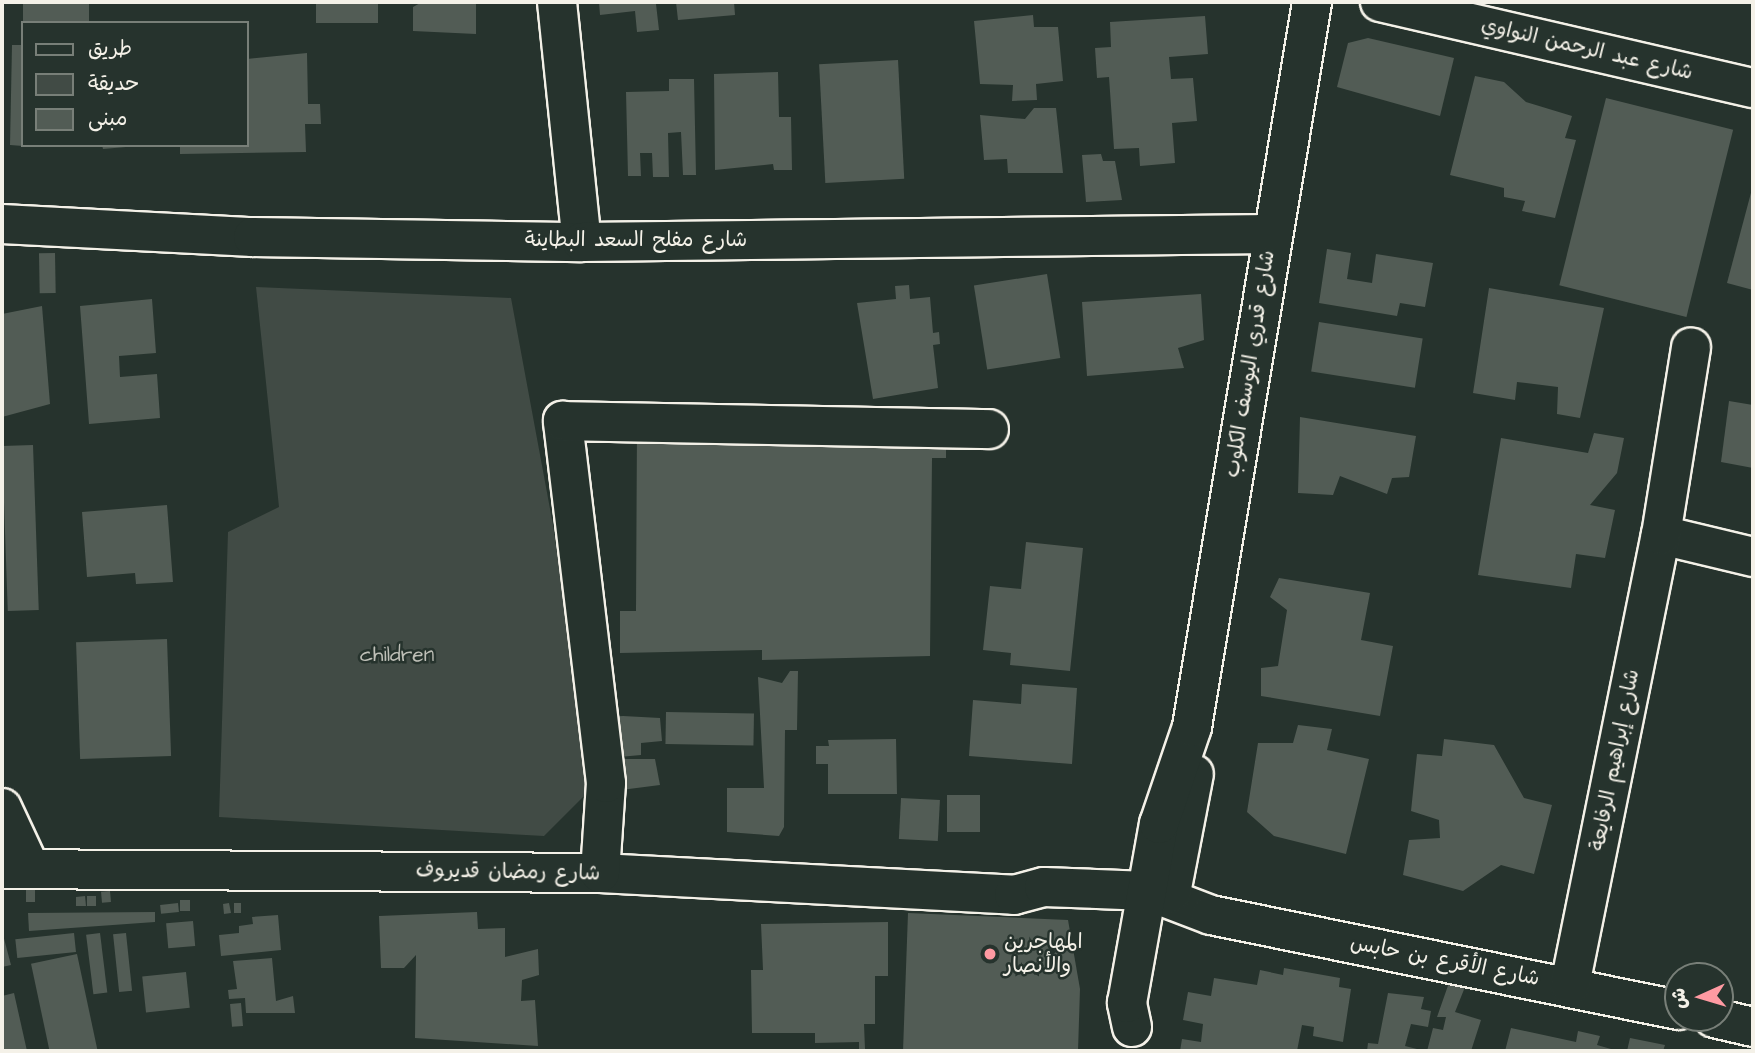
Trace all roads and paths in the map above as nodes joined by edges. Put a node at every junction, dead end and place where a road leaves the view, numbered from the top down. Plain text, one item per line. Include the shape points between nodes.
1 (557, 2) edge
2 (1312, 2) edge
3 (1380, 2) edge
4 (1753, 88) edge
5 (2, 224) edge
6 (1270, 234) junction
7 (582, 242) junction
8 (1691, 347) dead end
9 (989, 429) dead end
10 (1661, 535) junction
11 (1753, 557) edge
12 (2, 808) edge
13 (16, 868) edge
14 (600, 873) junction
15 (1157, 905) junction
16 (1570, 985) junction
17 (1664, 1007) edge
18 (1734, 1023) edge
19 (1753, 1027) edge
20 (1130, 1039) edge

1 - 7 street
2 - 6 street, شارع قدري اليوسف الكلوب
3 - 4 street, شارع عبد الرحمن النواوي
5 - 7 street, شارع مفلح السعد البطاينة via 253,237
6 - 7 street, شارع مفلح السعد البطاينة
6 - 15 street, شارع قدري اليوسف الكلوب via 1192,727 1197,749 1187,828
8 - 10 street, شارع إبراهيم الرفايعة
9 - 14 street via 563,421 606,783
10 - 11 street
10 - 16 street, شارع إبراهيم الرفايعة
12 - 13 street
13 - 14 street, شارع رمضان قديروف
14 - 15 street, شارع رمضان قديروف via 1014,895 1043,906
15 - 16 street, شارع الأقرع بن حابس
15 - 20 street, شارع قدري اليوسف الكلوب via 1147,1002
16 - 17 street, شارع الأقرع بن حابس
18 - 19 street

